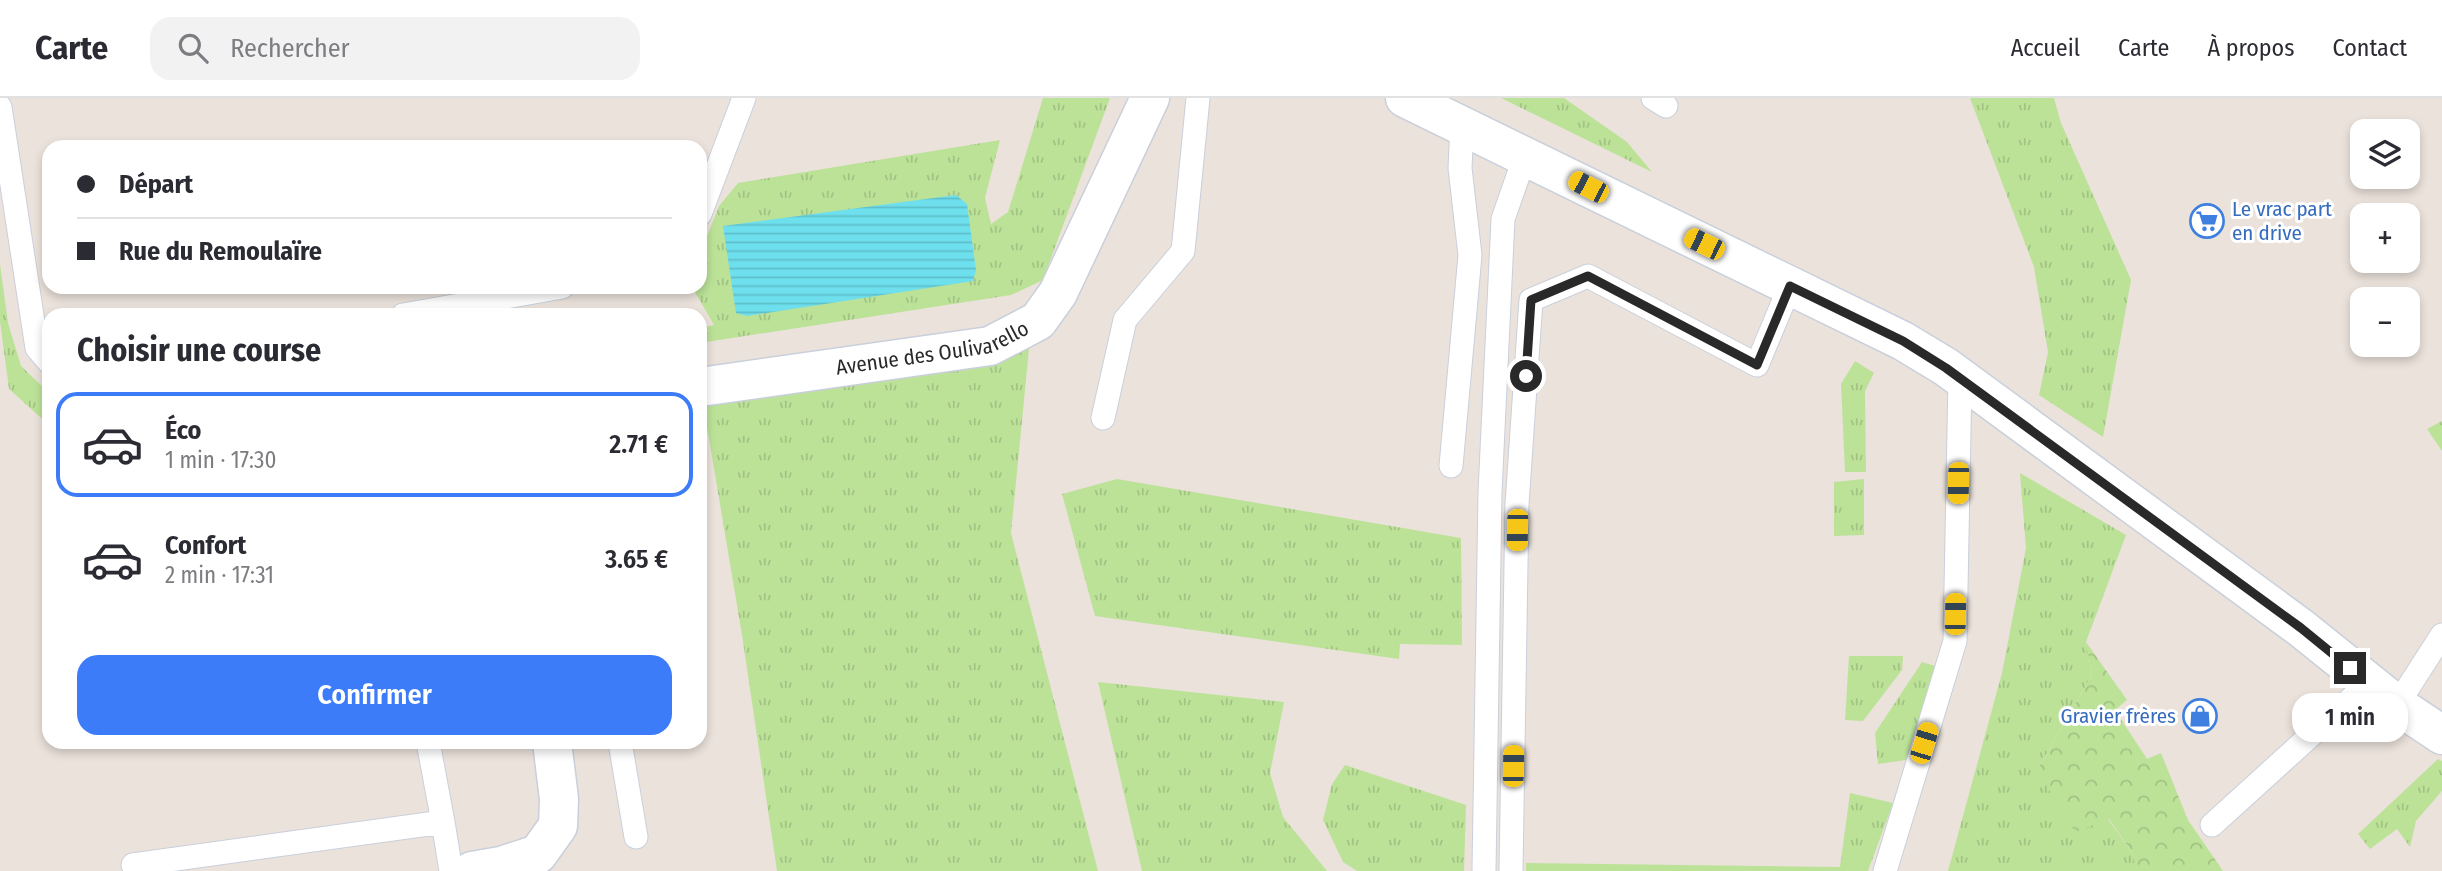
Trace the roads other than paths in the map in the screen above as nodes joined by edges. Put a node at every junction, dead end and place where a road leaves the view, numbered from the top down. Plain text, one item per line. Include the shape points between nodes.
1 (744, 98) edge
2 (1150, 98) edge
3 (1198, 98) edge
4 (1405, 98) edge
5 (0, 107) edge
6 (1462, 126) junction
7 (1525, 156) junction
8 (707, 196) edge
9 (1790, 286) junction
10 (522, 294) edge
11 (442, 308) edge
12 (42, 354) edge
13 (1960, 378) junction
14 (707, 386) edge
15 (1103, 418) dead end
16 (1451, 466) dead end
17 (2442, 635) edge
18 (2367, 681) junction
19 (2397, 705) junction
20 (2442, 736) edge
21 (429, 749) edge
22 (553, 749) edge
23 (621, 749) edge
24 (443, 822) junction
25 (2212, 825) dead end
26 (636, 837) dead end
27 (134, 864) dead end
28 (451, 871) edge
29 (472, 871) edge
30 (1484, 871) edge
31 (1511, 871) edge
32 (1885, 871) edge

1 - 8 lane
2 - 14 street, Avenue des Oulivarello via 1058,293 1038,321 990,346
3 - 15 lane via 1183,251 1125,320
4 - 6 street
5 - 12 lane via 37,348
6 - 7 street
6 - 16 lane via 1460,168 1470,255
7 - 9 street
7 - 30 lane via 1503,219 1490,492
9 - 13 street via 1903,341
9 - 31 lane via 1757,365 1588,276 1531,300 1517,504
10 - 11 lane
13 - 18 street
13 - 32 lane via 1955,640
17 - 19 lane
18 - 19 street
18 - 25 lane
19 - 20 street
21 - 24 lane
22 - 29 street via 558,826 538,854
23 - 26 lane
24 - 27 lane
24 - 28 lane

